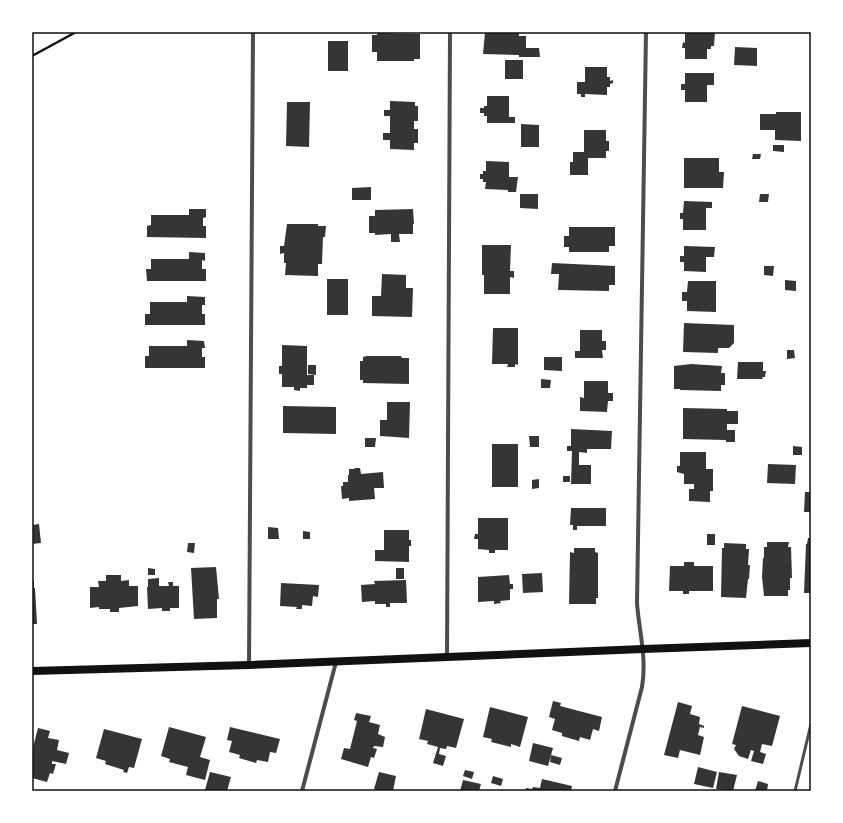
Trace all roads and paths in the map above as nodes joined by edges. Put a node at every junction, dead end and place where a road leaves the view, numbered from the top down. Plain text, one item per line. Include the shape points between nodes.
1 (76, 32) edge
2 (253, 32) edge
3 (450, 32) edge
4 (646, 32) edge
5 (32, 56) edge
6 (811, 644) edge
7 (644, 649) junction
8 (447, 657) junction
9 (336, 662) junction
10 (249, 665) junction
11 (32, 671) edge
12 (811, 724) edge
13 (302, 791) edge
14 (615, 791) edge
15 (794, 791) edge

1 - 5 path
2 - 10 street
3 - 8 street
4 - 7 street via 637,603 638,624
6 - 7 main road
7 - 8 main road
7 - 14 street via 642,687
8 - 9 main road
9 - 10 main road
9 - 13 street
10 - 11 main road
12 - 15 lane

